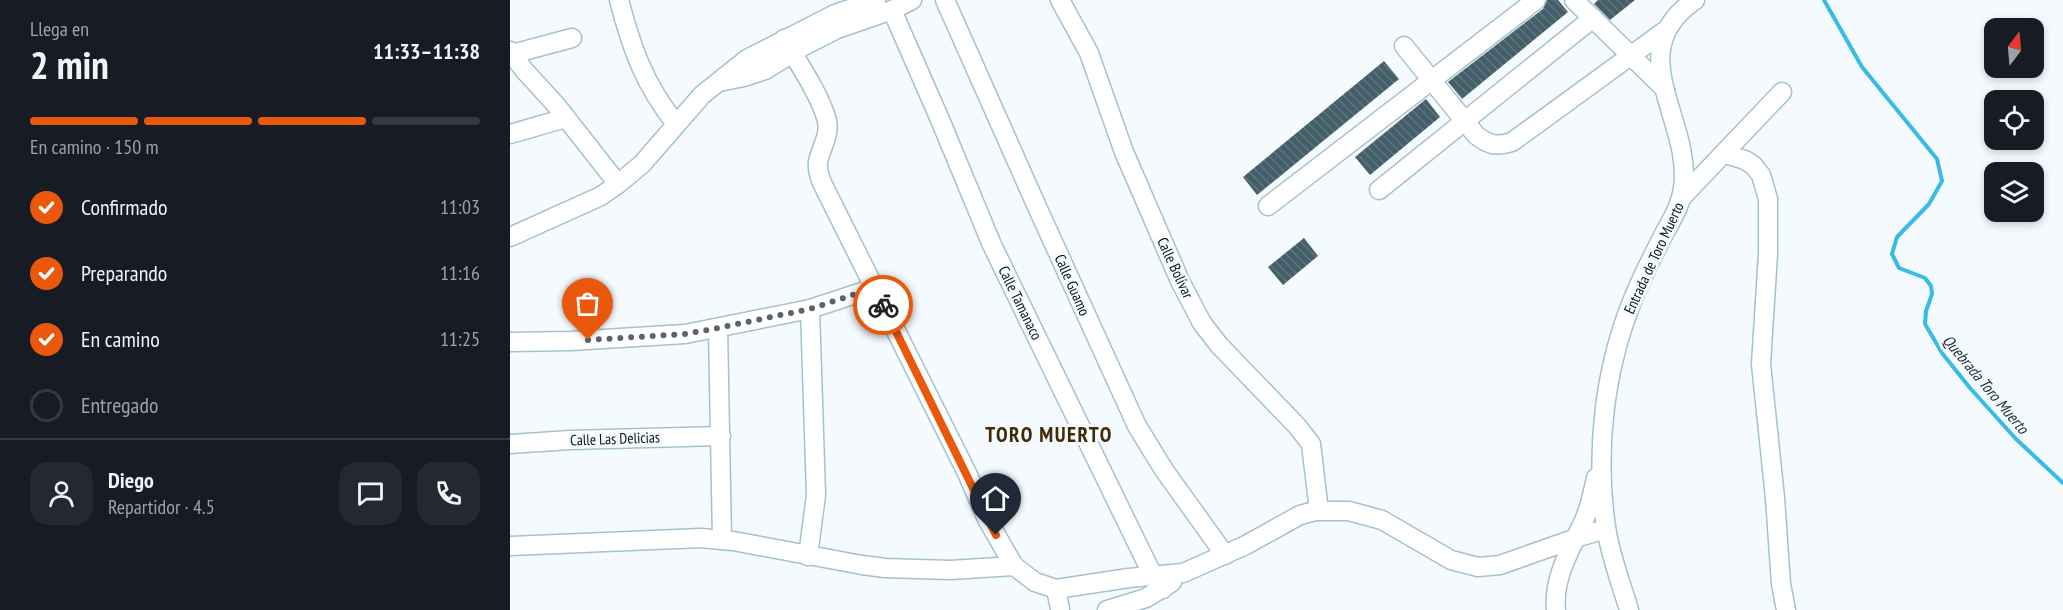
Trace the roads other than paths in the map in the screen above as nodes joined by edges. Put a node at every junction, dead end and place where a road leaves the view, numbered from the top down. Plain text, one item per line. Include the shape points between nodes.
1 (619, 0) edge
2 (912, 0) edge
3 (945, 0) edge
4 (1060, 0) edge
5 (1536, 0) edge
6 (1574, 0) edge
7 (1695, 0) edge
8 (870, 8) edge
9 (892, 10) junction
10 (1593, 18) junction
11 (1666, 30) junction
12 (572, 38) dead end
13 (788, 46) junction
14 (1404, 46) dead end
15 (511, 52) edge
16 (1630, 55) junction
17 (1431, 81) junction
18 (1666, 91) junction
19 (1782, 92) dead end
20 (566, 118) junction
21 (1464, 120) junction
22 (676, 124) junction
23 (510, 134) edge
24 (1725, 154) junction
25 (618, 184) junction
26 (1379, 190) dead end
27 (1682, 197) junction
28 (1268, 206) dead end
29 (510, 237) edge
30 (874, 288) junction
31 (810, 309) junction
32 (718, 328) junction
33 (510, 342) edge
34 (721, 436) junction
35 (1603, 439) junction
36 (510, 444) edge
37 (1319, 511) junction
38 (1606, 529) junction
39 (1574, 538) junction
40 (722, 540) junction
41 (510, 546) edge
42 (1225, 555) junction
43 (808, 556) junction
44 (1014, 566) junction
45 (1158, 582) junction
46 (1056, 589) junction
47 (1061, 610) edge
48 (1107, 610) edge
49 (1556, 610) edge
50 (1629, 610) edge
51 (1786, 610) edge

1 - 22 street via 641,69
2 - 9 street
3 - 42 street, Calle Guamo via 1137,426
4 - 37 street, Calle Bolívar via 1089,53 1124,152 1202,324 1311,444
5 - 17 street
6 - 10 street
7 - 11 street, Entrada de Toro Muerto via 1681,10
8 - 9 street
8 - 13 street via 837,29
9 - 45 street, Calle Tamanaco via 992,245
10 - 16 street
10 - 21 street
11 - 16 street
11 - 18 street, Entrada de Toro Muerto via 1659,56
12 - 15 street
13 - 22 street via 765,70 717,82
13 - 30 street via 826,120 819,175
14 - 17 street
15 - 20 street
16 - 18 street
16 - 21 street via 1512,142 1498,146 1487,143
17 - 21 street
17 - 28 street
18 - 27 street, Entrada de Toro Muerto via 1683,158
19 - 24 street
20 - 23 street
20 - 25 street
21 - 26 street
22 - 25 street via 642,164
24 - 27 street
24 - 51 street via 1753,165 1761,175 1768,199 1761,364
25 - 29 street via 601,196
27 - 35 street, Entrada de Toro Muerto via 1621,333 1608,389
30 - 31 street
30 - 44 street
31 - 32 street
31 - 43 street via 816,495
32 - 33 street via 685,334
32 - 34 street
34 - 36 street, Calle Las Delicias
34 - 40 street
35 - 38 street, Entrada de Toro Muerto
35 - 39 street via 1592,498
37 - 39 street via 1349,511 1382,520 1451,560 1478,567 1500,565
37 - 42 street via 1300,515
38 - 39 street
38 - 50 street, Entrada de Toro Muerto
39 - 49 street via 1560,577
40 - 41 street via 682,537
40 - 43 street
42 - 45 street
43 - 44 street via 885,568 950,570
44 - 46 street via 1035,582
45 - 46 street
45 - 48 street via 1146,598
46 - 47 street

